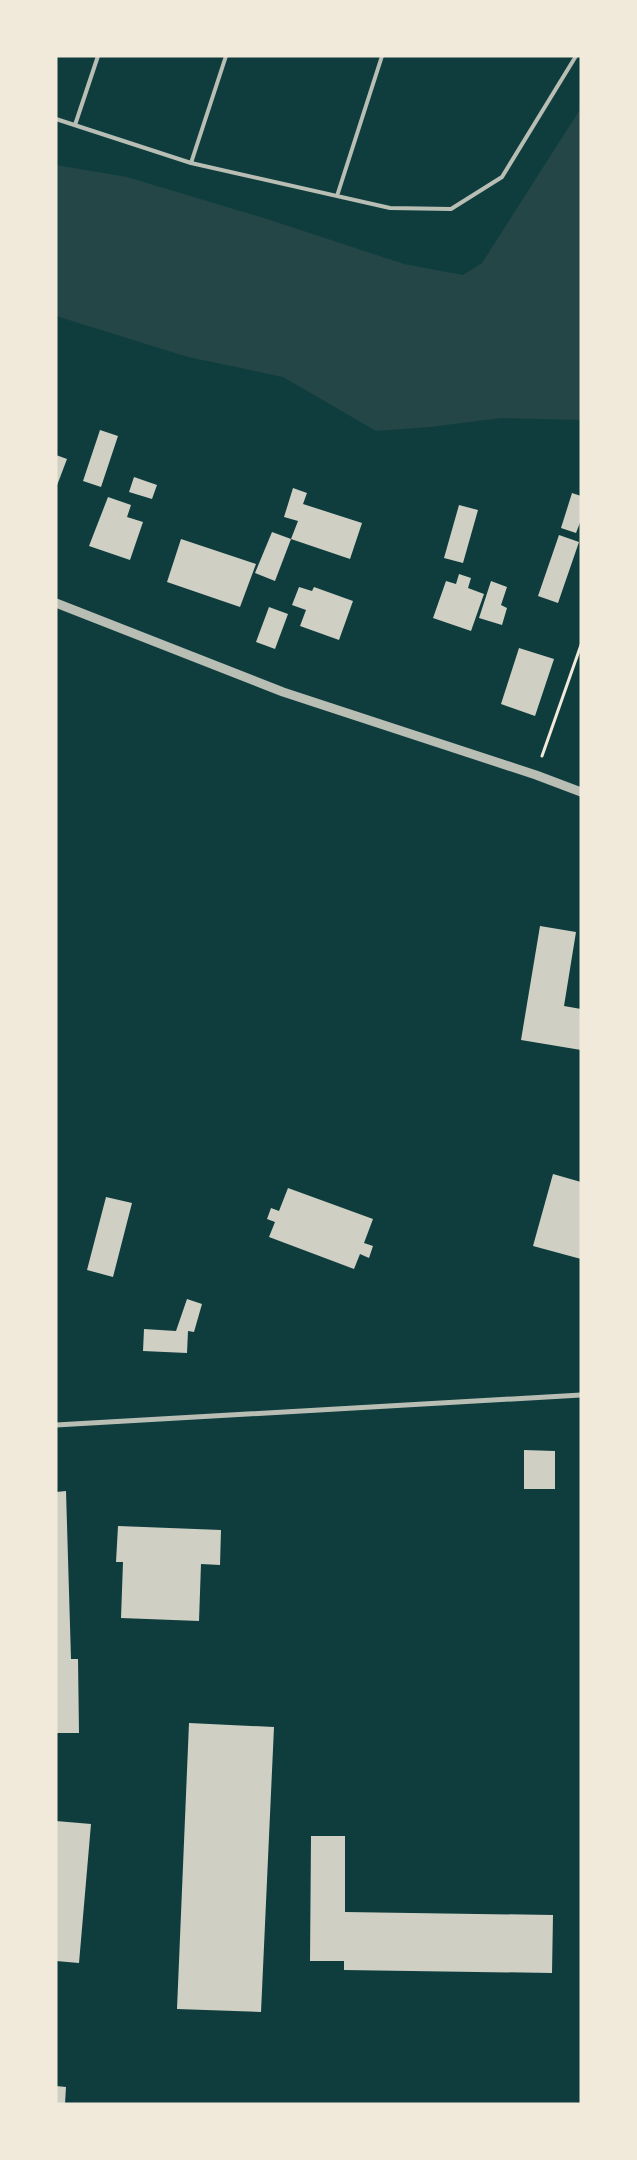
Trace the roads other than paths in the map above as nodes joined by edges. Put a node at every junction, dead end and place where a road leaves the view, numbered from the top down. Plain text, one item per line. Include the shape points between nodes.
1 (98, 56) edge
2 (226, 56) edge
3 (382, 56) edge
4 (576, 56) edge
5 (56, 119) edge
6 (75, 125) junction
7 (191, 163) junction
8 (337, 196) junction
9 (56, 603) edge
10 (581, 792) edge
11 (581, 1395) edge
12 (56, 1425) edge

1 - 6 lane
2 - 7 lane
3 - 8 lane
4 - 8 lane via 502,177 451,209 390,208
5 - 6 lane
6 - 7 lane
7 - 8 lane
9 - 10 street via 283,692 536,774
11 - 12 street

